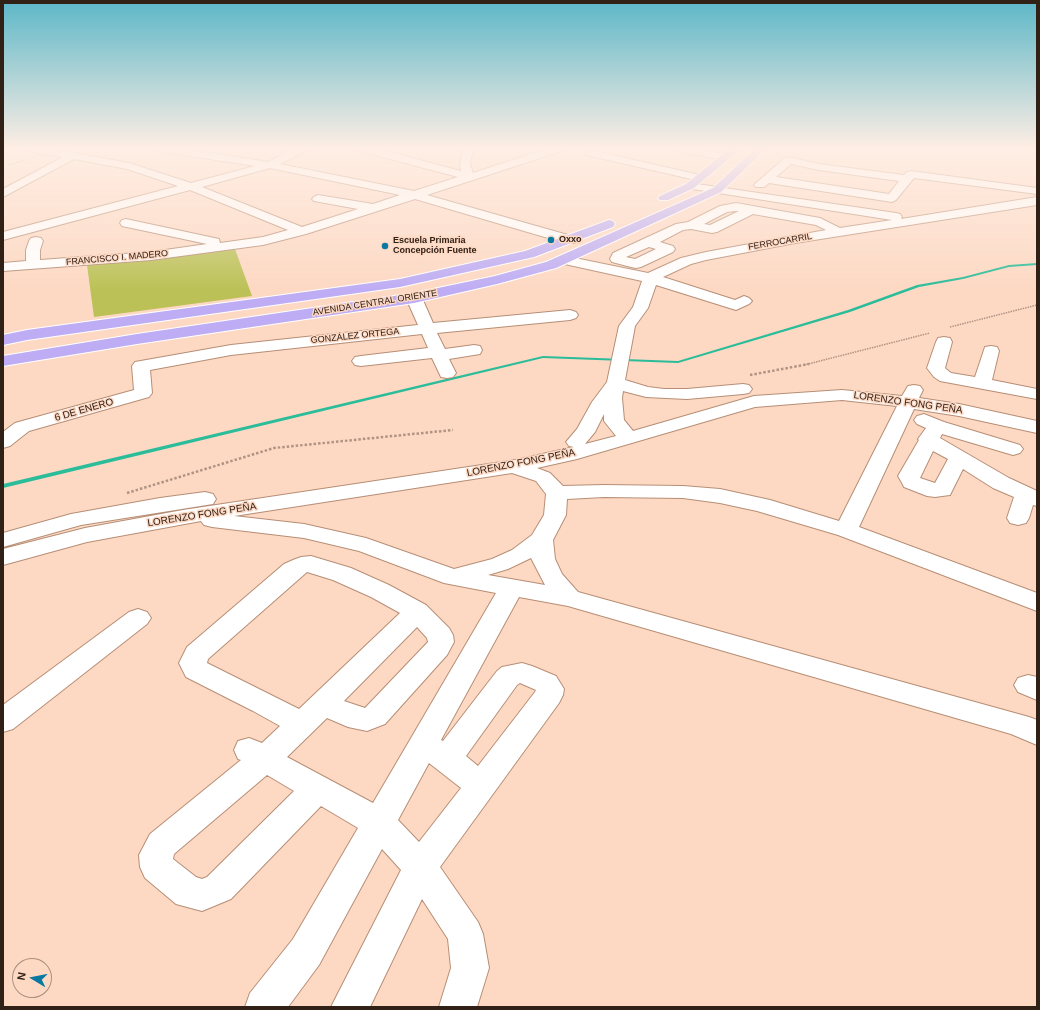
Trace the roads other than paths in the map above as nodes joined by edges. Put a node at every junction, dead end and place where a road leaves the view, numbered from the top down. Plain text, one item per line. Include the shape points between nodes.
1 (156, 195) edge
2 (213, 195) edge
3 (416, 195) edge
4 (425, 195) edge
5 (669, 195) edge
6 (706, 195) edge
7 (749, 195) edge
8 (873, 195) edge
9 (894, 195) edge
10 (420, 196) junction
11 (318, 199) dead end
12 (1037, 201) edge
13 (655, 202) dead end
14 (374, 207) junction
15 (496, 207) dead end
16 (1033, 210) edge
17 (478, 213) junction
18 (620, 219) dead end
19 (919, 221) junction
20 (126, 223) dead end
21 (301, 231) junction
22 (838, 232) junction
23 (3, 236) edge
24 (570, 240) junction
25 (36, 241) dead end
26 (648, 242) dead end
27 (230, 246) junction
28 (529, 254) junction
29 (565, 260) junction
30 (33, 265) junction
31 (3, 267) edge
32 (654, 282) junction
33 (442, 292) junction
34 (414, 298) junction
35 (744, 301) dead end
36 (258, 313) junction
37 (570, 315) dead end
38 (428, 329) junction
39 (942, 334) road end
40 (3, 340) edge
41 (3, 348) edge
42 (474, 350) dead end
43 (991, 352) dead end
44 (438, 353) junction
45 (3, 354) edge
46 (3, 361) edge
47 (361, 361) dead end
48 (141, 366) joint
49 (447, 374) dead end
50 (616, 379) junction
51 (745, 382) junction
52 (982, 383) junction
53 (909, 401) junction
54 (1036, 409) edge
55 (932, 432) junction
56 (625, 434) junction
57 (3, 442) edge
58 (576, 442) junction
59 (1013, 449) dead end
60 (483, 458) junction
61 (960, 458) junction
62 (515, 466) junction
63 (557, 493) junction
64 (281, 496) junction
65 (1032, 496) edge
66 (183, 517) junction
67 (1018, 518) dead end
68 (82, 527) junction
69 (277, 527) junction
70 (846, 530) junction
71 (3, 540) edge
72 (541, 540) junction
73 (3, 557) edge
74 (453, 577) junction
75 (512, 587) junction
76 (569, 598) junction
77 (1037, 602) edge
78 (417, 611) junction
79 (138, 618) dead end
80 (323, 704) junction
81 (3, 721) edge
82 (302, 724) junction
83 (1037, 732) edge
84 (436, 751) junction
85 (257, 754) junction
86 (481, 785) junction
87 (318, 788) junction
88 (379, 823) junction
89 (420, 867) junction
90 (264, 1007) edge
91 (350, 1007) edge
92 (458, 1007) edge

1 - 23 street
2 - 21 street
3 - 10 street
4 - 10 street
5 - 13 main road
6 - 29 main road, AVENIDA CENTRAL ORIENTE
7 - 19 street, FERROCARRIL
8 - 9 street via 892,198
10 - 14 street, FRANCISCO I. MADERO
10 - 17 street
11 - 14 street
12 - 19 street, FERROCARRIL
14 - 21 street, FRANCISCO I. MADERO
15 - 17 street
16 - 19 street, FERROCARRIL via 1008,210
17 - 24 street
18 - 24 main road, AVENIDA CENTRAL ORIENTE
19 - 22 street, FERROCARRIL
19 - 32 street, FERROCARRIL via 734,255
20 - 27 street, FRANCISCO I. MADERO
21 - 27 street, FRANCISCO I. MADERO
22 - 26 street via 820,222 729,207
22 - 32 street, FERROCARRIL via 686,261
24 - 28 main road, AVENIDA CENTRAL ORIENTE
25 - 30 street
27 - 30 street, FRANCISCO I. MADERO via 151,256
28 - 36 main road via 494,268 424,284
28 - 40 main road, AVENIDA CENTRAL ORIENTE via 400,283
29 - 32 street
29 - 33 main road, AVENIDA CENTRAL ORIENTE via 497,280
30 - 31 street, FRANCISCO I. MADERO
32 - 35 street via 736,304
32 - 50 street via 627,326
33 - 34 main road, AVENIDA CENTRAL ORIENTE
33 - 36 main road
34 - 38 street
34 - 46 main road, AVENIDA CENTRAL ORIENTE
36 - 41 main road
36 - 45 main road
37 - 38 street, GONZÁLEZ ORTEGA
38 - 44 street
38 - 48 street, GONZÁLEZ ORTEGA via 231,350
39 - 52 street via 936,368 940,373 946,377
42 - 44 street
43 - 52 street
44 - 47 street
44 - 49 street
48 - 57 street, 6 DE ENERO via 143,393 22,427
50 - 51 street via 646,392 664,394 687,394
50 - 56 street via 613,398 614,421
50 - 58 street via 600,402 585,432
51 - 53 street, LORENZO FONG PEÑA via 803,383
51 - 56 street, LORENZO FONG PEÑA via 725,394
52 - 54 street
53 - 54 street, LORENZO FONG PEÑA via 959,410
53 - 55 street
53 - 56 street, LORENZO FONG PEÑA via 842,395 754,402
53 - 70 street
55 - 59 street
55 - 61 street
55 - 61 street via 909,476 912,482 942,490
56 - 58 street, LORENZO FONG PEÑA
56 - 62 street, LORENZO FONG PEÑA via 570,455
58 - 60 street, LORENZO FONG PEÑA
60 - 62 street
60 - 64 street, LORENZO FONG PEÑA
61 - 65 street via 1001,483
62 - 63 street via 543,477
62 - 64 street, LORENZO FONG PEÑA
63 - 70 street via 683,492 712,495 762,505
63 - 72 street via 556,515
64 - 66 street, LORENZO FONG PEÑA
64 - 68 street, LORENZO FONG PEÑA via 160,505
64 - 69 street
65 - 67 street
66 - 68 street, LORENZO FONG PEÑA
66 - 69 street
68 - 71 street, LORENZO FONG PEÑA
68 - 73 street, LORENZO FONG PEÑA
69 - 74 street via 366,545
70 - 77 street
72 - 74 street via 520,555 500,564
72 - 76 street via 543,559 552,578
74 - 75 street
75 - 76 street
75 - 84 street
76 - 83 street
78 - 80 street
78 - 80 street via 440,635 441,642 375,716 367,720 358,719
78 - 82 street via 342,574 311,564 300,565 197,654 193,663 196,670
79 - 81 street
80 - 82 street
82 - 85 street
84 - 86 street
84 - 86 street via 512,674 522,673 546,684 550,689 549,695
84 - 88 street
85 - 87 street
85 - 87 street via 162,844 156,855 157,867 188,892 202,895 218,888
86 - 89 street
87 - 88 street
88 - 89 street
88 - 90 street via 306,952
89 - 91 street
89 - 92 street via 465,934 470,968

